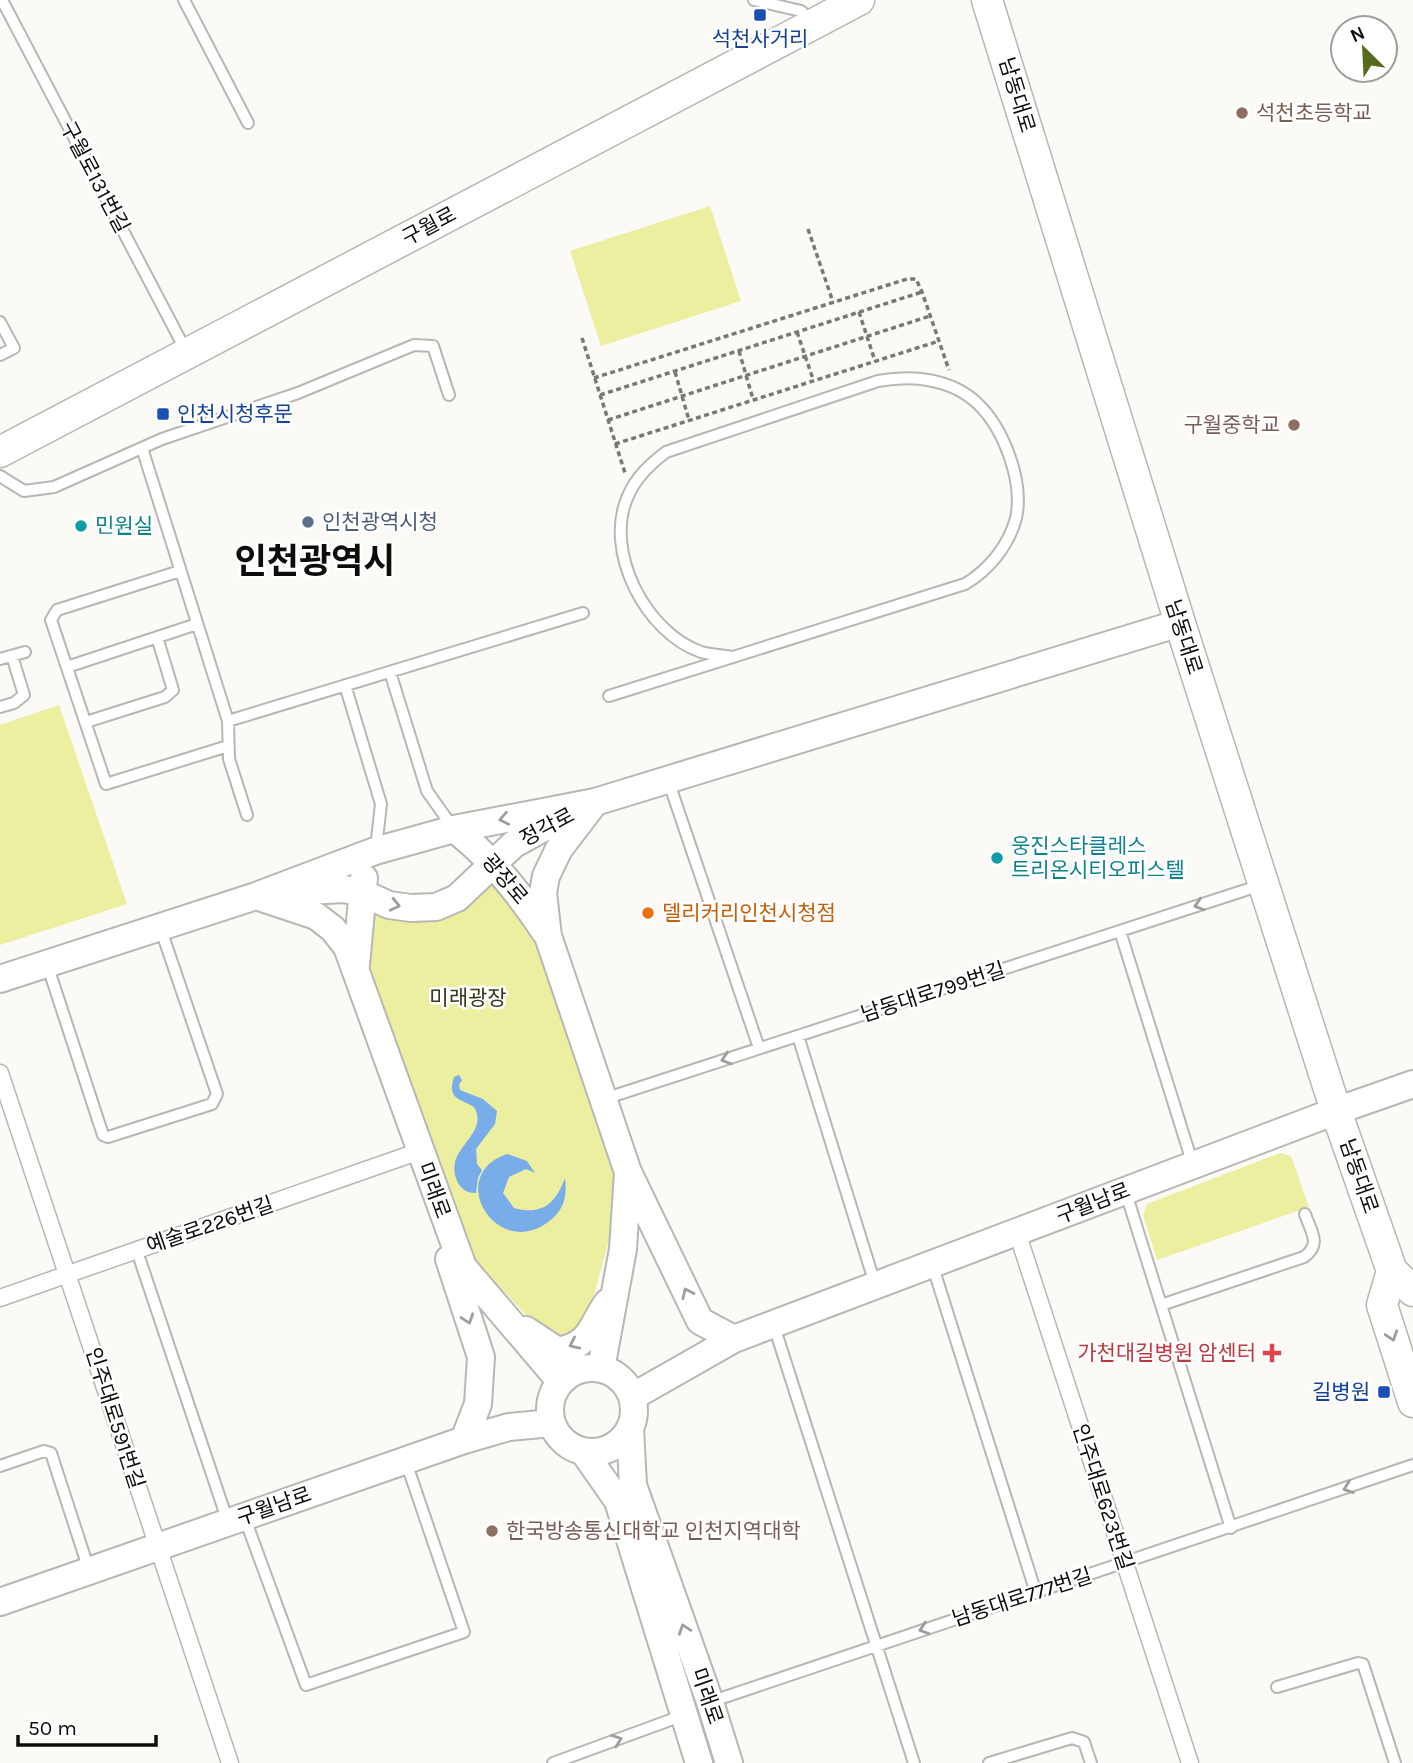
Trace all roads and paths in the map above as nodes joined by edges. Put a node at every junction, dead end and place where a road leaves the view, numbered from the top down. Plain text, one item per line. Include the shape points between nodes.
1 (2, 0) edge
2 (184, 0) edge
3 (754, 0) edge
4 (859, 0) edge
5 (987, 0) edge
6 (814, 24) junction
7 (248, 124) dead end
8 (808, 229) dead end
9 (922, 292) junction
10 (833, 302) junction
11 (859, 312) junction
12 (930, 316) junction
13 (0, 321) edge
14 (797, 332) junction
15 (867, 337) junction
16 (582, 338) dead end
17 (939, 341) junction
18 (739, 351) junction
19 (187, 354) junction
20 (0, 355) edge
21 (805, 356) junction
22 (875, 361) junction
23 (674, 372) junction
24 (747, 375) junction
25 (594, 378) junction
26 (814, 380) junction
27 (955, 389) junction
28 (449, 395) dead end
29 (600, 395) junction
30 (682, 396) junction
31 (753, 399) junction
32 (608, 420) junction
33 (689, 420) junction
34 (615, 444) junction
35 (142, 448) junction
36 (0, 452) edge
37 (0, 476) edge
38 (631, 491) junction
39 (180, 571) junction
40 (583, 613) dead end
41 (1180, 623) junction
42 (197, 624) junction
43 (157, 637) junction
44 (25, 652) dead end
45 (12, 656) junction
46 (733, 657) junction
47 (0, 659) edge
48 (67, 667) junction
49 (390, 672) junction
50 (345, 685) junction
51 (609, 696) dead end
52 (0, 707) edge
53 (228, 721) junction
54 (86, 722) junction
55 (228, 746) junction
56 (668, 780) junction
57 (595, 802) junction
58 (247, 815) dead end
59 (454, 829) junction
60 (375, 851) junction
61 (493, 863) junction
62 (1264, 884) junction
63 (363, 893) junction
64 (256, 896) junction
65 (160, 927) junction
66 (1120, 931) junction
67 (548, 936) junction
68 (47, 964) junction
69 (355, 970) junction
70 (0, 979) edge
71 (798, 1035) junction
72 (759, 1048) junction
73 (0, 1073) edge
74 (1413, 1084) edge
75 (602, 1099) junction
76 (1336, 1111) junction
77 (420, 1151) junction
78 (1193, 1165) junction
79 (628, 1172) junction
80 (1125, 1190) junction
81 (1305, 1214) dead end
82 (448, 1230) junction
83 (1017, 1232) junction
84 (140, 1260) dead end
85 (932, 1264) junction
86 (67, 1275) junction
87 (1402, 1281) edge
88 (875, 1285) junction
89 (615, 1292) junction
90 (0, 1298) edge
91 (1161, 1305) junction
92 (507, 1320) junction
93 (773, 1324) junction
94 (734, 1339) junction
95 (601, 1369) junction
96 (561, 1382) junction
97 (632, 1397) junction
98 (1413, 1402) edge
99 (552, 1423) junction
100 (630, 1429) junction
101 (464, 1440) junction
102 (583, 1451) junction
103 (405, 1460) junction
104 (1413, 1465) edge
105 (0, 1466) edge
106 (236, 1519) junction
107 (1231, 1528) junction
108 (158, 1546) junction
109 (1125, 1563) junction
110 (89, 1570) junction
111 (1036, 1592) junction
112 (0, 1602) edge
113 (876, 1645) junction
114 (1278, 1687) dead end
115 (710, 1702) junction
116 (684, 1715) junction
117 (230, 1763) edge
118 (553, 1763) edge
119 (699, 1763) edge
120 (729, 1763) edge
121 (914, 1763) edge
122 (989, 1763) edge
123 (1091, 1763) edge
124 (1189, 1763) edge
125 (1395, 1763) edge

1 - 19 lane, 구월로131번길
2 - 7 lane
3 - 6 lane via 801,11
4 - 6 main road, 구월로
5 - 41 main road, 남동대로
6 - 19 main road, 구월로
8 - 10 path
9 - 10 path via 916,279 907,279
9 - 11 path
9 - 12 path
10 - 25 path
11 - 14 path
11 - 15 path
12 - 15 path
12 - 17 path
13 - 20 lane via 14,348
14 - 18 path
14 - 21 path
15 - 21 path
15 - 22 path
16 - 25 path
17 - 22 path
17 - 27 path
18 - 23 path
18 - 24 path
19 - 36 main road, 구월로
21 - 24 path
21 - 26 path
22 - 26 path
23 - 29 path
23 - 30 path
24 - 30 path
24 - 31 path
25 - 29 path
26 - 31 path
27 - 38 lane via 926,379 878,381 666,452
27 - 46 lane via 978,404 992,421 1003,437 1013,469 1016,518 995,559 965,584
28 - 35 lane via 433,346 414,345 298,393
29 - 32 path
30 - 32 path
30 - 33 path
31 - 33 path
32 - 34 path
33 - 34 path
34 - 38 path
35 - 37 lane via 54,487 24,491
35 - 39 lane
38 - 46 lane via 622,519 622,547 645,607 680,641 702,652
39 - 42 lane
39 - 48 lane via 57,610 51,620
40 - 49 lane
41 - 56 street
41 - 62 main road, 남동대로
42 - 43 lane
42 - 53 lane
43 - 48 lane
43 - 54 lane via 173,690 165,697
44 - 45 lane
45 - 47 lane
45 - 52 lane via 24,695
46 - 51 lane
48 - 54 lane
49 - 50 lane
49 - 59 lane via 427,791
50 - 53 lane
50 - 60 lane via 381,804
53 - 55 lane
54 - 55 lane via 106,784
55 - 58 lane
56 - 57 street
56 - 72 lane
57 -> 59 street, 정각로
57 - 61 street, 정각로 via 514,844
57 - 67 street via 559,849 546,876 543,893
59 - 60 street, 정각로
59 - 61 street, 광장로
60 - 63 street
60 - 64 street, 정각로
63 -> 61 street, 정각로 via 389,905 436,907 457,898
61 - 67 street, 광장로
62 -> 66 lane, 남동대로799번길
62 - 76 main road, 남동대로
63 - 64 street, 정각로 via 311,889
63 - 69 street
64 - 65 street, 정각로
64 - 69 street, 미래로 via 316,916 347,947
65 - 68 street, 정각로
65 - 68 lane via 217,1094 212,1104 108,1138 103,1135
66 - 71 lane, 남동대로799번길
66 - 78 lane
67 - 75 street
68 - 70 street, 정각로
69 - 77 street, 미래로
71 - 72 lane, 남동대로799번길
71 - 88 lane
72 -> 75 lane, 남동대로799번길
73 - 86 street, 인주대로591번길
74 - 76 street, 구월남로
75 - 79 street
76 - 78 street, 구월남로
76 - 87 main road, 남동대로
77 - 82 street, 미래로
77 - 86 street, 예술로226번길
78 - 80 street, 구월남로
79 - 89 street
94 -> 79 street via 700,1321
80 - 83 street, 구월남로
80 - 91 lane
81 - 91 lane via 1315,1242 1304,1257
82 - 92 street, 미래로 via 463,1267
82 -> 101 street via 446,1249 481,1357 478,1404
83 - 85 street, 구월남로
83 - 109 street, 인주대로623번길
84 - 106 lane
85 - 88 street, 구월남로
85 - 111 lane
86 - 90 street, 예술로226번길
86 - 108 street, 인주대로591번길
87 -> 98 main road, 남동대로 via 1382,1304
88 - 93 street, 구월남로
89 -> 92 street via 584,1341 574,1347 558,1351
89 - 95 street
91 - 107 lane
92 - 96 street, 미래로
93 - 94 street, 구월남로
93 - 113 lane
94 - 97 street, 구월남로
95 - 96 street via 579,1370
95 - 97 street via 620,1379
96 - 99 street via 551,1401
97 - 100 street
99 - 101 street, 구월남로 via 509,1427
99 - 102 street via 564,1441
100 - 102 street via 605,1450
115 -> 100 street, 미래로 via 633,1485
101 - 103 street, 구월남로
102 - 116 street, 미래로 via 618,1501
103 - 106 street, 구월남로
103 - 106 lane via 464,1632 306,1685
104 -> 107 lane, 남동대로777번길
105 - 110 lane via 44,1451 51,1453
106 - 108 street, 구월남로
107 - 109 lane, 남동대로777번길
108 - 110 street, 구월남로
108 - 117 street, 인주대로591번길
109 - 111 lane, 남동대로777번길
109 - 124 street, 인주대로623번길
110 - 112 street, 구월남로
111 -> 113 lane, 남동대로777번길
113 - 115 lane, 남동대로777번길
113 - 121 lane
114 - 125 lane via 1363,1664
115 - 120 street, 미래로
118 -> 116 lane
116 - 119 street, 미래로
122 - 123 lane via 1072,1738 1084,1742

